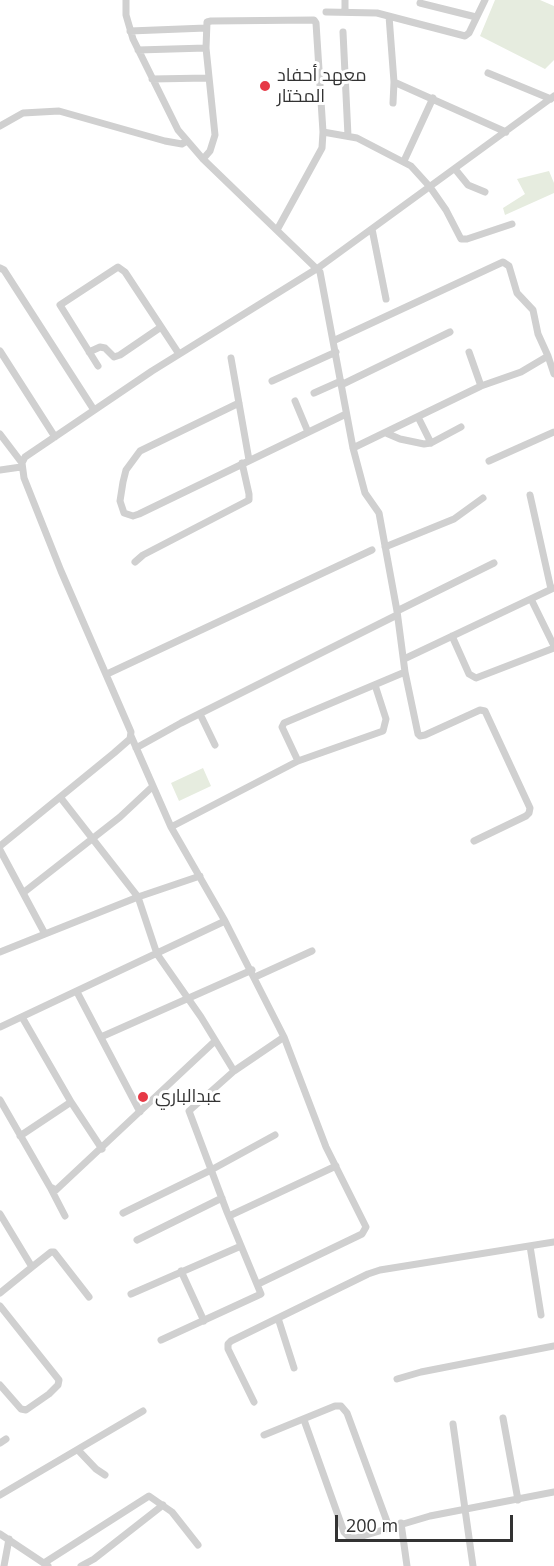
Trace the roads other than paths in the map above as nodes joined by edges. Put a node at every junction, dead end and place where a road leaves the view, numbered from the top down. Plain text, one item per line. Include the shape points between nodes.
1 (126, 0) edge
2 (345, 0) edge
3 (484, 0) edge
4 (420, 3) dead end
5 (326, 12) dead end
6 (345, 12) junction
7 (388, 16) junction
8 (476, 17) junction
9 (206, 28) junction
10 (130, 31) junction
11 (343, 32) dead end
12 (206, 48) junction
13 (138, 50) junction
14 (488, 73) dead end
15 (208, 78) junction
16 (152, 79) junction
17 (394, 82) junction
18 (552, 97) edge
19 (434, 98) junction
20 (393, 103) dead end
21 (0, 126) edge
22 (323, 132) junction
23 (506, 132) junction
24 (348, 136) junction
25 (187, 141) junction
26 (202, 159) junction
27 (404, 161) junction
28 (455, 169) junction
29 (430, 187) junction
30 (485, 192) dead end
31 (512, 224) dead end
32 (372, 229) junction
33 (277, 230) junction
34 (0, 268) edge
35 (318, 268) junction
36 (386, 299) dead end
37 (161, 327) junction
38 (450, 332) dead end
39 (333, 341) junction
40 (0, 351) edge
41 (89, 352) junction
42 (336, 352) junction
43 (469, 352) dead end
44 (179, 354) junction
45 (548, 356) junction
46 (231, 358) dead end
47 (98, 366) dead end
48 (554, 374) edge
49 (272, 381) dead end
50 (341, 383) junction
51 (481, 386) junction
52 (314, 393) dead end
53 (295, 400) dead end
54 (239, 403) junction
55 (94, 410) junction
56 (346, 414) junction
57 (418, 417) junction
58 (461, 427) dead end
59 (308, 432) junction
60 (554, 432) edge
61 (386, 433) junction
62 (0, 434) edge
63 (55, 437) junction
64 (431, 443) junction
65 (353, 448) junction
66 (249, 460) junction
67 (489, 461) dead end
68 (242, 463) junction
69 (21, 465) junction
70 (0, 470) edge
71 (530, 495) dead end
72 (483, 498) dead end
73 (385, 547) junction
74 (372, 550) dead end
75 (135, 562) dead end
76 (494, 563) dead end
77 (552, 589) edge
78 (531, 599) junction
79 (397, 613) junction
80 (452, 636) junction
81 (554, 647) edge
82 (404, 659) junction
83 (405, 672) junction
84 (107, 674) junction
85 (375, 685) junction
86 (200, 714) junction
87 (131, 736) junction
88 (215, 745) dead end
89 (136, 748) junction
90 (298, 761) junction
91 (152, 787) junction
92 (60, 797) junction
93 (171, 827) junction
94 (92, 840) junction
95 (474, 841) dead end
96 (0, 848) edge
97 (200, 876) junction
98 (23, 893) junction
99 (138, 897) junction
100 (225, 921) junction
101 (45, 934) junction
102 (312, 951) dead end
103 (0, 952) edge
104 (158, 954) junction
105 (253, 974) junction
106 (76, 992) junction
107 (187, 998) junction
108 (22, 1017) junction
109 (0, 1027) edge
110 (101, 1037) junction
111 (284, 1037) junction
112 (215, 1041) junction
113 (234, 1071) junction
114 (0, 1100) edge
115 (71, 1102) junction
116 (140, 1112) junction
117 (275, 1135) dead end
118 (20, 1136) junction
119 (102, 1149) junction
120 (336, 1166) junction
121 (211, 1170) junction
122 (50, 1187) junction
123 (222, 1198) junction
124 (123, 1213) dead end
125 (0, 1214) edge
126 (66, 1216) dead end
127 (229, 1216) junction
128 (136, 1240) dead end
129 (554, 1242) edge
130 (241, 1246) junction
131 (530, 1246) junction
132 (32, 1267) junction
133 (181, 1271) junction
134 (258, 1284) junction
135 (0, 1293) edge
136 (131, 1294) dead end
137 (89, 1297) dead end
138 (0, 1306) edge
139 (541, 1315) dead end
140 (278, 1318) junction
141 (204, 1321) junction
142 (161, 1340) dead end
143 (554, 1346) edge
144 (294, 1368) dead end
145 (397, 1379) dead end
146 (0, 1386) edge
147 (254, 1402) dead end
148 (144, 1411) dead end
149 (503, 1418) dead end
150 (304, 1420) junction
151 (453, 1424) dead end
152 (264, 1435) dead end
153 (78, 1450) junction
154 (105, 1475) dead end
155 (554, 1492) edge
156 (0, 1496) edge
157 (518, 1500) junction
158 (163, 1505) junction
159 (464, 1508) junction
160 (401, 1523) junction
161 (389, 1527) junction
162 (0, 1534) edge
163 (9, 1539) junction
164 (198, 1545) dead end
165 (46, 1564) edge
166 (4, 1566) edge
167 (81, 1566) edge
168 (406, 1566) edge
169 (473, 1566) edge

1 - 10 street
2 - 6 street
3 - 8 street
4 - 8 street
5 - 6 street
6 - 7 street
7 - 8 street via 465,36
7 - 17 street
9 - 10 street
9 - 12 street
9 - 22 street via 211,21 315,21
10 - 13 street
11 - 24 street
12 - 13 street
12 - 15 street
13 - 16 street
14 - 18 street
15 - 16 street
15 - 26 street via 215,135 210,151
16 - 25 street
17 - 19 street
17 - 20 street
18 - 23 street
19 - 23 street
19 - 27 street
21 - 25 street via 23,113 59,111 165,141
22 - 24 street
22 - 33 street via 320,153
23 - 28 street
24 - 27 street
25 - 26 street
26 - 33 street
27 - 29 street
28 - 29 street
28 - 30 street via 468,185
29 - 31 street via 464,240
29 - 32 street
32 - 35 street
32 - 36 street
33 - 35 street
34 - 55 street
35 - 39 street
35 - 44 street
37 - 41 street via 120,355 114,357 100,346
37 - 41 street via 118,267 60,305
37 - 44 street
38 - 50 street
39 - 42 street
39 - 45 street via 505,262 517,293 533,310
40 - 63 street
41 - 47 street
42 - 49 street
42 - 50 street
43 - 51 street
44 - 55 street
45 - 48 street
45 - 51 street via 521,372
46 - 54 street
50 - 52 street
50 - 56 street
51 - 57 street
53 - 59 street
54 - 66 street
54 - 68 street via 140,451 125,475 121,506 124,513 134,516
55 - 63 street
56 - 59 street
56 - 65 street
57 - 61 street
57 - 64 street
58 - 64 street
59 - 66 street
60 - 67 street
61 - 64 street
61 - 65 street
62 - 69 street
63 - 69 street via 29,454
65 - 73 street via 365,493 379,513
66 - 68 street
68 - 75 street via 249,500
69 - 70 street
69 - 84 street via 61,572
71 - 77 street
72 - 73 street via 454,519
73 - 79 street
74 - 84 street
76 - 79 street
77 - 78 street
78 - 80 street
78 - 81 street
79 - 82 street
79 - 86 street
80 - 81 street via 469,674 476,678
80 - 82 street
82 - 83 street
83 - 85 street
83 - 95 street via 420,736 485,711 530,808 526,816
84 - 87 street
85 - 90 street via 386,719 383,730
85 - 90 street via 284,723 282,728
86 - 88 street
86 - 89 street
87 - 89 street
87 - 92 street
89 - 91 street
90 - 93 street
91 - 93 street
91 - 94 street
92 - 94 street
92 - 96 street
93 - 97 street
94 - 98 street
94 - 99 street
96 - 98 street
97 - 99 street
97 - 100 street
98 - 101 street
99 - 101 street
99 - 104 street
100 - 104 street
100 - 105 street
101 - 103 street
102 - 105 street
104 - 106 street
104 - 107 street
105 - 107 street
105 - 111 street
106 - 108 street
106 - 110 street
107 - 110 street
107 - 112 street
108 - 109 street
108 - 115 street
110 - 116 street
111 - 113 street
111 - 120 street
112 - 113 street
112 - 116 street
113 - 121 street via 189,1111
114 - 118 street
115 - 118 street
115 - 119 street
116 - 119 street
117 - 121 street
118 - 122 street
119 - 122 street via 58,1189
120 - 127 street
120 - 134 street via 366,1230
121 - 123 street
121 - 124 street
122 - 126 street
123 - 127 street
123 - 128 street
125 - 132 street
127 - 130 street
129 - 131 street
130 - 133 street
130 - 134 street
131 - 139 street
131 - 140 street via 380,1270
132 - 135 street
132 - 137 street via 54,1252
133 - 136 street
133 - 141 street
134 - 141 street via 260,1296
138 - 146 street via 59,1380 49,1394 26,1410
140 - 144 street
140 - 147 street via 227,1346
141 - 142 street
143 - 145 street
148 - 153 street
149 - 157 street
150 - 152 street
150 - 161 street via 346,1535 356,1538
150 - 161 street via 335,1406 344,1409
151 - 159 street
153 - 154 street
153 - 156 street
155 - 157 street
157 - 159 street
158 - 164 street
158 - 165 street via 150,1496
158 - 167 street
159 - 160 street
159 - 169 street
160 - 161 street
160 - 168 street
162 - 163 street
163 - 165 street
163 - 166 street

